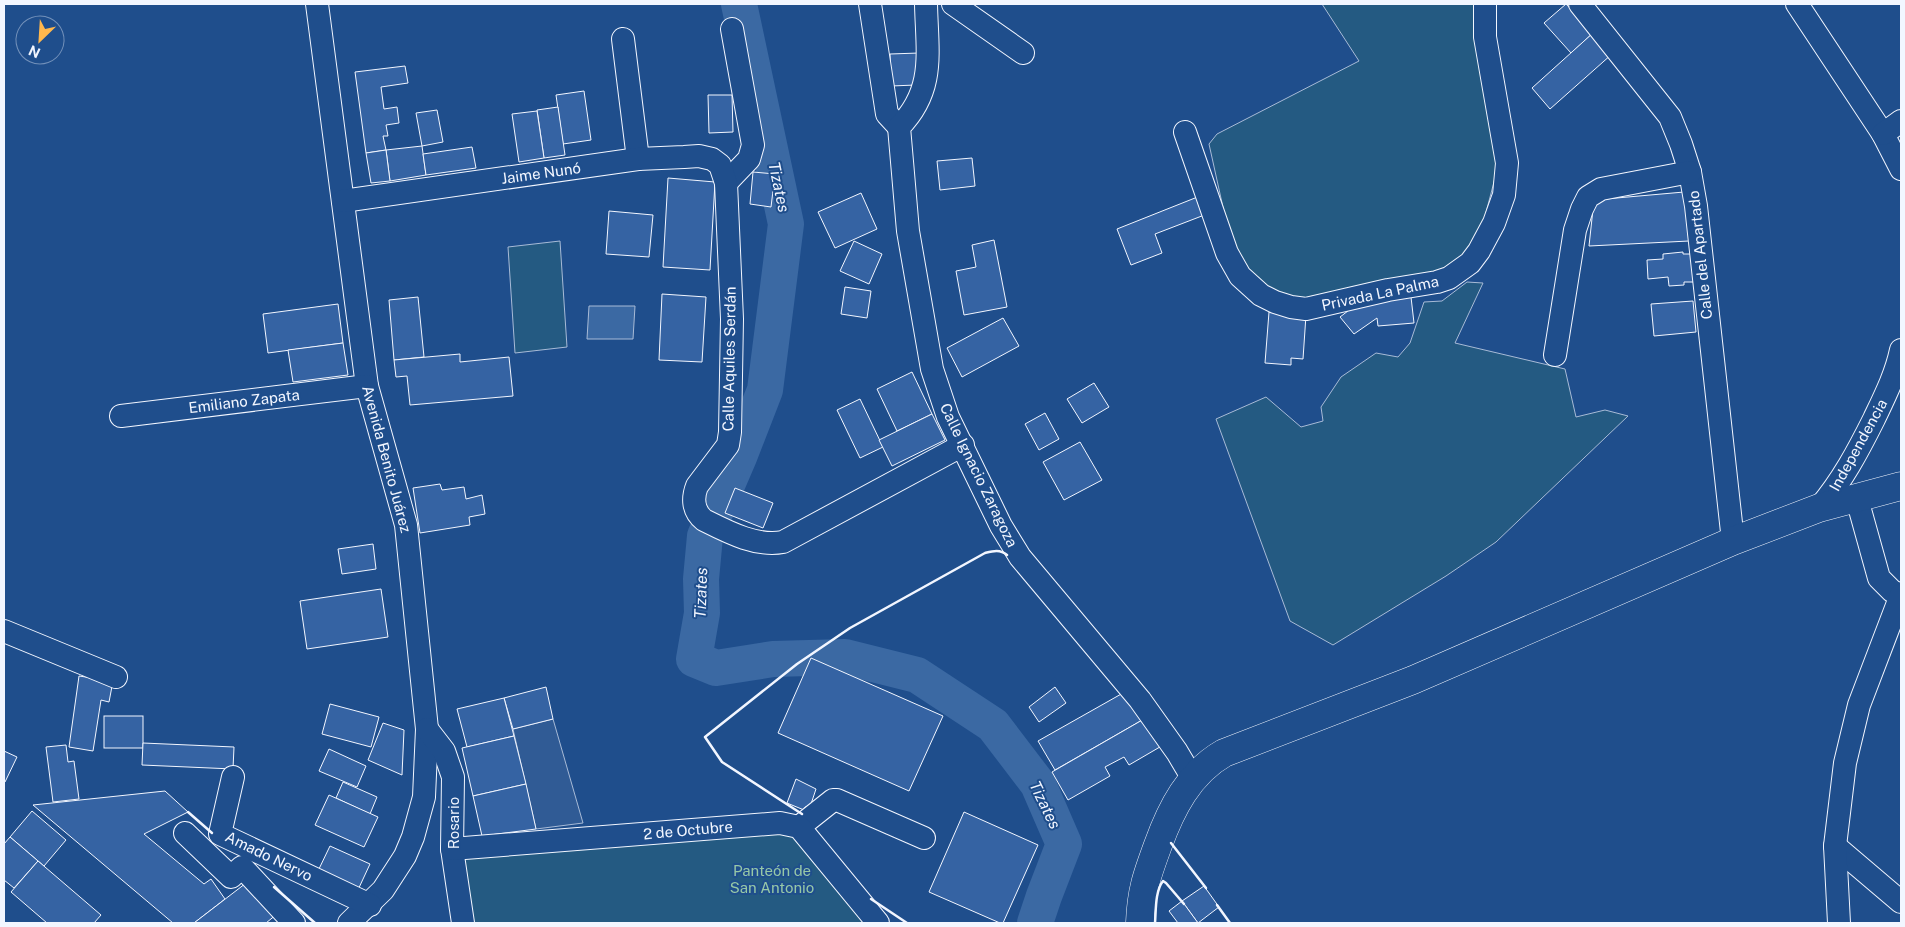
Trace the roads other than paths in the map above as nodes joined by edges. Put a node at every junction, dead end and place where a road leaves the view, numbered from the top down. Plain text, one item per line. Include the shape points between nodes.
1 (316, 4) edge
2 (870, 4) edge
3 (926, 4) edge
4 (953, 4) edge
5 (1485, 4) edge
6 (1580, 4) edge
7 (1797, 4) edge
8 (732, 29) dead end
9 (623, 39) dead end
10 (1023, 53) dead end
11 (1901, 121) edge
12 (899, 127) junction
13 (1184, 132) dead end
14 (1883, 134) junction
15 (638, 159) junction
16 (1901, 169) edge
17 (1690, 172) junction
18 (726, 183) junction
19 (343, 200) junction
20 (1901, 350) edge
21 (1555, 355) dead end
22 (367, 386) junction
23 (121, 416) dead end
24 (963, 445) junction
25 (1901, 486) edge
26 (1857, 499) junction
27 (1819, 508) junction
28 (1732, 541) junction
29 (1901, 595) edge
30 (4, 632) edge
31 (116, 677) dead end
32 (428, 728) junction
33 (233, 777) dead end
34 (1193, 779) junction
35 (799, 827) junction
36 (185, 833) dead end
37 (924, 838) dead end
38 (1835, 846) junction
39 (452, 849) junction
40 (1901, 902) edge
41 (370, 905) junction
42 (294, 923) edge
43 (349, 923) edge
44 (463, 923) edge
45 (878, 923) edge
46 (1140, 923) edge
47 (1839, 923) edge

1 - 19 street, Avenida Benito Juárez
2 - 12 street via 887,114
3 - 12 street via 928,70 916,106
4 - 10 street
5 - 13 street, Privada La Palma via 1485,37 1507,163 1504,195 1479,251 1449,278 1306,309 1283,305 1261,295 1240,276 1227,254
6 - 17 street, Calle del Apartado via 1670,117
7 - 14 street
8 - 18 street via 753,145 749,160
9 - 15 street
11 - 14 street
12 - 24 street, Calle Ignacio Zaragoza via 908,232 932,369 948,417
14 - 16 street
15 - 18 street, Jaime Nunó via 698,156 720,166
15 - 19 street, Jaime Nunó
17 - 21 street via 1601,189 1588,197 1575,230
17 - 28 street, Calle del Apartado
18 - 24 street, Calle Aquiles Serdán via 732,319 730,432 728,445 695,492 696,511 704,520 764,544 783,542
19 - 22 street, Avenida Benito Juárez
20 - 27 street, Independencia via 1891,384 1860,447 1836,488
22 - 23 street, Emiliano Zapata
22 - 32 street, Avenida Benito Juárez via 406,525
24 - 34 street, Calle Ignacio Zaragoza via 1001,526 1020,558 1140,700
25 - 26 main road
26 - 27 main road
26 - 29 street via 1879,578
27 - 28 main road
28 - 34 main road via 1413,680 1232,749 1203,767
29 - 38 street via 1869,674 1855,720 1845,763
30 - 31 street
32 - 39 street, Rosario via 444,751 453,777
32 - 41 street, Avenida Benito Juárez via 424,797 414,837 395,873
33 - 41 street, Amado Nervo via 220,834
34 - 46 main road via 1172,811 1149,867
35 - 37 street via 837,800
35 - 39 street, 2 de Octubre via 780,823
35 - 45 street
36 - 42 street via 231,877 242,867
38 - 40 street
38 - 47 street
39 - 44 street, Rosario
41 - 43 street, Avenida Benito Juárez

